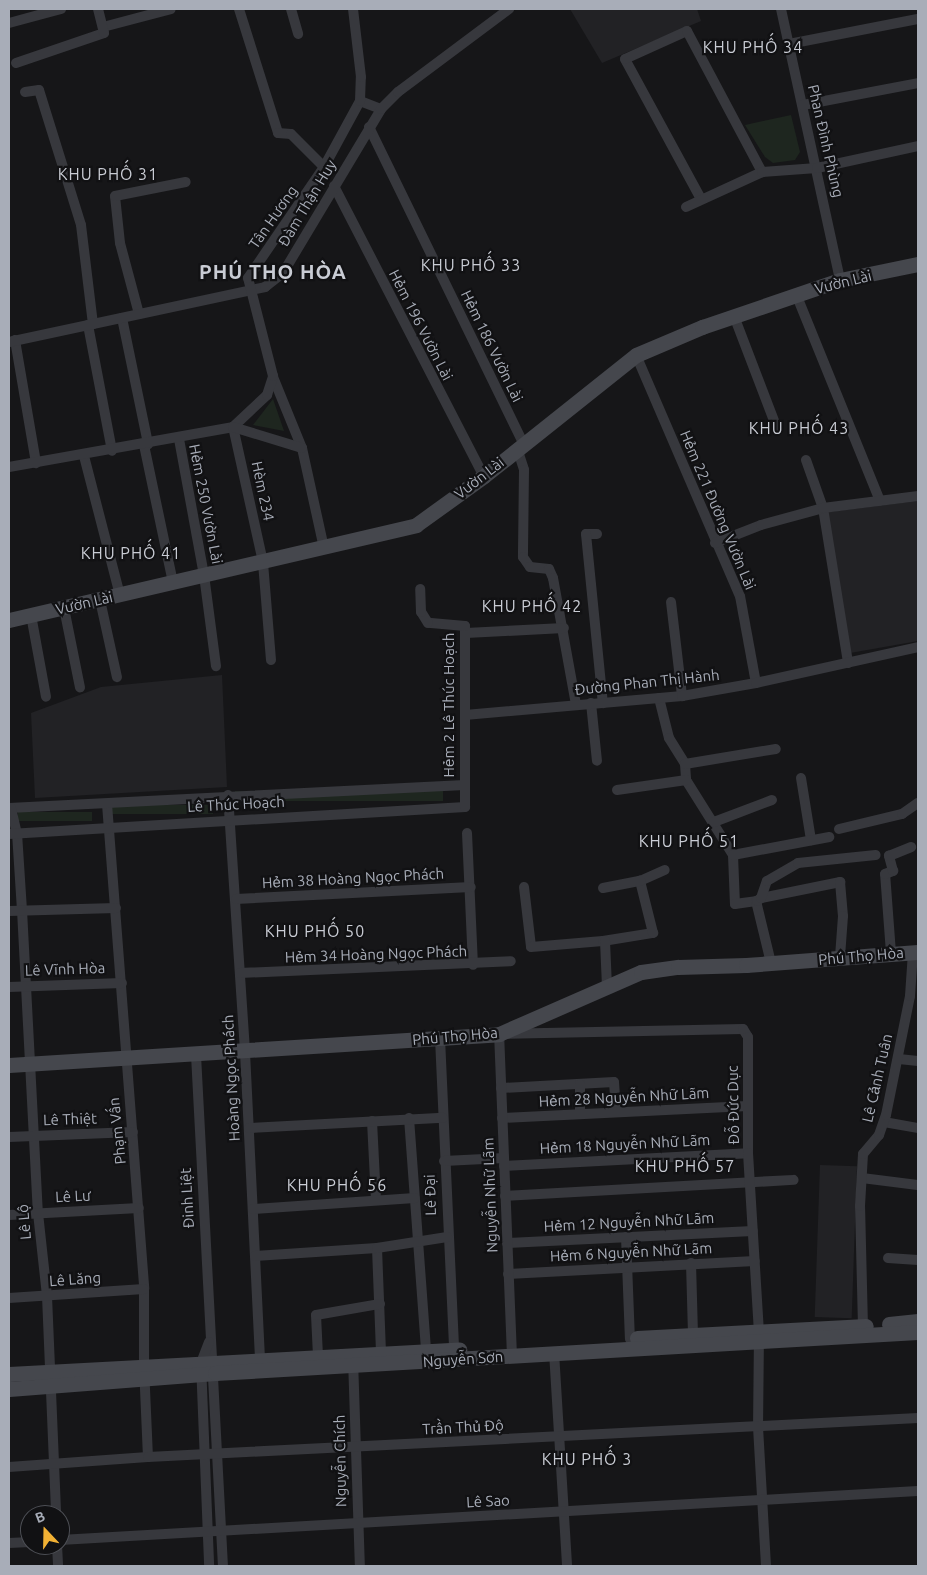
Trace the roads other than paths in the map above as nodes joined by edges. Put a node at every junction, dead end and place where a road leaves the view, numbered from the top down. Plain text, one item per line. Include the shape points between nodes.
1 (61, 9) edge
2 (98, 9) edge
3 (171, 9) edge
4 (239, 9) edge
5 (291, 9) edge
6 (353, 9) edge
7 (509, 9) edge
8 (781, 9) edge
9 (918, 19) edge
10 (9, 23) edge
11 (103, 28) junction
12 (298, 34) dead end
13 (789, 44) junction
14 (16, 63) dead end
15 (918, 83) edge
16 (25, 92) dead end
17 (360, 101) junction
18 (803, 105) junction
19 (380, 109) junction
20 (369, 126) junction
21 (918, 146) edge
22 (324, 168) junction
23 (817, 168) junction
24 (762, 172) junction
25 (186, 182) dead end
26 (334, 186) junction
27 (701, 199) junction
28 (686, 208) dead end
29 (918, 264) edge
30 (840, 280) junction
31 (252, 292) junction
32 (796, 294) junction
33 (139, 314) junction
34 (734, 316) junction
35 (122, 318) junction
36 (91, 325) junction
37 (12, 341) edge
38 (636, 355) junction
39 (273, 376) junction
40 (233, 427) junction
41 (778, 431) dead end
42 (179, 439) junction
43 (146, 445) junction
44 (520, 446) junction
45 (302, 448) junction
46 (112, 451) junction
47 (84, 456) junction
48 (806, 460) dead end
49 (36, 463) junction
50 (9, 467) edge
51 (484, 476) junction
52 (918, 496) edge
53 (880, 501) junction
54 (823, 508) junction
55 (597, 534) dead end
56 (715, 543) junction
57 (324, 548) junction
58 (263, 562) junction
59 (204, 575) junction
60 (173, 583) junction
61 (420, 589) dead end
62 (120, 595) junction
63 (100, 600) junction
64 (671, 602) dead end
65 (64, 608) junction
66 (31, 615) junction
67 (9, 620) edge
68 (564, 628) junction
69 (466, 632) junction
70 (918, 647) edge
71 (271, 660) dead end
72 (848, 663) junction
73 (216, 666) dead end
74 (117, 677) dead end
75 (756, 683) junction
76 (80, 687) dead end
77 (682, 696) junction
78 (46, 697) dead end
79 (659, 698) junction
80 (603, 702) junction
81 (591, 703) junction
82 (576, 705) junction
83 (465, 715) junction
84 (776, 749) dead end
85 (598, 761) dead end
86 (685, 764) junction
87 (801, 778) dead end
88 (686, 780) junction
89 (464, 785) junction
90 (617, 790) dead end
91 (228, 795) junction
92 (772, 800) dead end
93 (465, 802) joint
94 (918, 803) edge
95 (107, 804) junction
96 (10, 808) edge
97 (231, 820) junction
98 (714, 822) junction
99 (109, 828) junction
100 (839, 829) dead end
101 (13, 833) edge
102 (467, 833) dead end
103 (829, 837) dead end
104 (811, 840) junction
105 (911, 847) dead end
106 (733, 855) junction
107 (876, 856) dead end
108 (666, 870) dead end
109 (640, 880) junction
110 (471, 887) junction
111 (524, 887) dead end
112 (603, 888) dead end
113 (236, 899) junction
114 (759, 900) junction
115 (116, 908) junction
116 (22, 910) junction
117 (9, 911) edge
118 (605, 941) junction
119 (916, 952) edge
120 (891, 953) junction
121 (840, 957) junction
122 (511, 961) dead end
123 (771, 963) junction
124 (473, 965) junction
125 (240, 973) junction
126 (122, 982) junction
127 (25, 986) junction
128 (9, 987) edge
129 (608, 987) junction
130 (914, 997) edge
131 (499, 1034) junction
132 (440, 1038) junction
133 (245, 1052) junction
134 (196, 1055) junction
135 (124, 1059) junction
136 (898, 1059) junction
137 (918, 1061) edge
138 (31, 1064) junction
139 (9, 1065) edge
140 (580, 1084) junction
141 (501, 1088) junction
142 (748, 1106) junction
143 (616, 1110) junction
144 (580, 1113) junction
145 (409, 1118) junction
146 (442, 1118) junction
147 (502, 1118) junction
148 (372, 1121) junction
149 (884, 1122) junction
150 (249, 1128) junction
151 (918, 1128) edge
152 (133, 1132) junction
153 (35, 1135) junction
154 (9, 1137) edge
155 (748, 1153) junction
156 (444, 1161) junction
157 (504, 1162) junction
158 (862, 1178) junction
159 (794, 1180) dead end
160 (751, 1182) junction
161 (918, 1185) edge
162 (505, 1196) junction
163 (415, 1198) junction
164 (376, 1200) junction
165 (139, 1208) junction
166 (253, 1209) junction
167 (38, 1213) junction
168 (9, 1215) edge
169 (753, 1230) junction
170 (447, 1237) junction
171 (626, 1237) junction
172 (418, 1241) junction
173 (507, 1243) junction
174 (377, 1248) junction
175 (255, 1256) junction
176 (888, 1258) dead end
177 (918, 1260) edge
178 (755, 1261) junction
179 (691, 1263) junction
180 (627, 1267) junction
181 (508, 1274) junction
182 (144, 1289) junction
183 (46, 1296) junction
184 (9, 1298) edge
185 (380, 1304) junction
186 (918, 1321) edge
187 (862, 1327) junction
188 (918, 1332) edge
189 (693, 1334) junction
190 (760, 1338) junction
191 (630, 1339) junction
192 (426, 1350) junction
193 (454, 1350) junction
194 (511, 1351) junction
195 (554, 1352) junction
196 (381, 1354) junction
197 (318, 1356) junction
198 (260, 1360) junction
199 (353, 1361) junction
200 (208, 1368) junction
201 (144, 1373) junction
202 (9, 1374) edge
203 (51, 1380) junction
204 (9, 1389) edge
205 (918, 1418) edge
206 (758, 1427) junction
207 (559, 1438) junction
208 (355, 1447) junction
209 (217, 1453) junction
210 (203, 1454) junction
211 (148, 1456) junction
212 (54, 1465) junction
213 (9, 1467) edge
214 (918, 1491) edge
215 (762, 1499) junction
216 (56, 1505) edge
217 (563, 1511) junction
218 (357, 1523) junction
219 (222, 1530) junction
220 (207, 1532) junction
221 (70, 1539) edge
222 (209, 1566) edge
223 (223, 1566) edge
224 (360, 1566) edge
225 (567, 1566) edge
226 (766, 1566) edge

1 - 10 street
2 - 11 street
3 - 11 street
4 - 22 street via 278,133 291,134
5 - 12 street
6 - 17 street, Tân Hương via 361,77
7 - 19 street, Đàm Thận Huy
8 - 13 street, Phan Đình Phùng
9 - 13 street
11 - 14 street via 104,34 96,38
13 - 18 street, Phan Đình Phùng
15 - 18 street
16 - 36 street via 39,90 81,225
17 - 19 street
17 - 22 street, Tân Hương
18 - 23 street, Phan Đình Phùng
19 - 20 street, Đàm Thận Huy
20 - 26 street, Đàm Thận Huy
20 - 44 street, Hẻm 186 Vườn Lài
21 - 23 street
22 - 31 street, Tân Hương via 248,278
23 - 24 street
23 - 30 street, Phan Đình Phùng
24 - 27 street
24 - 27 street via 687,31 625,58
25 - 33 street via 115,196 120,243
26 - 31 street, Đàm Thận Huy via 283,273 265,288
26 - 51 street, Hẻm 196 Vườn Lài
27 - 28 street
29 - 30 street, Vườn Lài
30 - 32 street, Vườn Lài
31 - 33 street
31 - 39 street
32 - 34 street, Vườn Lài
32 - 53 street
33 - 35 street
34 - 38 street, Vườn Lài
34 - 41 street
35 - 36 street
35 - 43 street
36 - 37 street
36 - 46 street
37 - 49 street
38 - 44 street, Vườn Lài
38 - 56 street, Hẻm 221 Đường Vườn Lài
39 - 40 street via 267,395
39 - 45 street
40 - 42 street
40 - 45 street
40 - 58 street, Hèm 234
42 - 43 street
42 - 59 street, Hẻm 250 Vườn Lài
43 - 46 street
43 - 60 street
44 - 51 street, Vườn Lài
44 - 68 street, Hẻm 186 Vườn Lài via 524,470 523,557 530,567 548,568
45 - 57 street
46 - 47 street
47 - 49 street
47 - 62 street
48 - 54 street
49 - 50 street
51 - 57 street, Vườn Lài via 416,525
52 - 53 street
53 - 54 street
54 - 56 street via 761,525
54 - 72 street
55 - 80 street via 586,534
56 - 75 street, Hẻm 221 Đường Vườn Lài via 740,596
57 - 58 street, Vườn Lài
58 - 59 street, Vườn Lài
58 - 71 street, Hèm 234
59 - 60 street, Vườn Lài
59 - 73 street, Hẻm 250 Vườn Lài
60 - 62 street, Vườn Lài
61 - 69 street, Hẻm 2 Lê Thúc Hoạch via 421,612 428,623 465,626
62 - 63 street, Vườn Lài
63 - 65 street, Vườn Lài
63 - 74 street
64 - 77 street
65 - 66 street, Vườn Lài
65 - 76 street
66 - 67 street, Vườn Lài
66 - 78 street
68 - 69 street
68 - 82 street
69 - 83 street, Hẻm 2 Lê Thúc Hoạch
70 - 72 street, Đường Phan Thị Hành
72 - 75 street, Đường Phan Thị Hành
75 - 77 street, Đường Phan Thị Hành
77 - 79 street, Đường Phan Thị Hành
79 - 80 street, Đường Phan Thị Hành
79 - 86 street via 669,738
80 - 81 street, Đường Phan Thị Hành
81 - 82 street, Đường Phan Thị Hành
81 - 85 street
82 - 83 street, Đường Phan Thị Hành
83 - 89 street, Hẻm 2 Lê Thúc Hoạch
84 - 86 street
86 - 88 street
87 - 104 street
88 - 90 street
88 - 98 street
89 - 91 street, Lê Thúc Hoạch
89 - 93 street, Hẻm 2 Lê Thúc Hoạch
91 - 95 street, Lê Thúc Hoạch
91 - 97 street, Hoàng Ngọc Phách
92 - 98 street
93 - 97 street, Lê Thúc Hoạch
94 - 100 street via 902,814
95 - 96 street, Lê Thúc Hoạch
95 - 99 street, Phạm Vấn
96 - 101 street, Lê Lộ
97 - 99 street, Lê Thúc Hoạch
97 - 113 street, Hoàng Ngọc Phách
98 - 106 street
99 - 101 street, Lê Thúc Hoạch
99 - 115 street, Phạm Vấn
101 - 116 street, Lê Lộ
102 - 110 street
103 - 104 street
104 - 106 street
105 - 120 street via 889,856 893,871 885,874
106 - 114 street via 735,904
107 - 114 street via 798,863 767,881
108 - 109 street
109 - 112 street
109 - 118 street via 653,933
110 - 113 street, Hẻm 38 Hoàng Ngọc Phách
110 - 124 street
111 - 118 street via 530,947
113 - 125 street, Hoàng Ngọc Phách
114 - 121 street via 840,882
114 - 123 street
115 - 116 street
115 - 126 street, Phạm Vấn
116 - 117 street
116 - 127 street, Lê Lộ
118 - 129 street
119 - 120 street, Phú Thọ Hòa
119 - 130 street, Lê Cảnh Tuân
120 - 121 street, Phú Thọ Hòa
121 - 123 street, Phú Thọ Hòa
122 - 124 street, Hẻm 34 Hoàng Ngọc Phách
123 - 129 street, Phú Thọ Hòa via 640,972
124 - 125 street, Hẻm 34 Hoàng Ngọc Phách
125 - 133 street, Hoàng Ngọc Phách
126 - 127 street, Lê Vĩnh Hòa
126 - 135 street, Phạm Vấn
127 - 128 street, Lê Vĩnh Hòa
127 - 138 street, Lê Lộ
129 - 131 street, Phú Thọ Hòa
130 - 136 street, Lê Cảnh Tuân
131 - 132 street, Phú Thọ Hòa
131 - 141 street, Nguyễn Nhữ Lãm
131 - 142 street, Đỗ Đức Dục via 740,1028 748,1037
132 - 133 street, Phú Thọ Hòa
132 - 146 street, Lê Đại
133 - 134 street, Phú Thọ Hòa
133 - 150 street, Hoàng Ngọc Phách
134 - 135 street, Phú Thọ Hòa
134 - 200 street, Đinh Liệt
135 - 138 street, Phú Thọ Hòa
135 - 152 street, Phạm Vấn
136 - 137 street
136 - 149 street, Lê Cảnh Tuân
138 - 139 street, Phú Thọ Hòa
138 - 153 street, Lê Lộ
140 - 141 street
140 - 143 street via 614,1082
140 - 144 street
141 - 147 street, Nguyễn Nhữ Lãm
142 - 143 street, Hẻm 28 Nguyễn Nhữ Lãm
142 - 155 street, Đỗ Đức Dục
143 - 144 street, Hẻm 28 Nguyễn Nhữ Lãm
144 - 147 street, Hẻm 28 Nguyễn Nhữ Lãm
145 - 146 street
145 - 148 street
145 - 163 street
146 - 156 street, Lê Đại
147 - 157 street, Nguyễn Nhữ Lãm
148 - 150 street
148 - 164 street
149 - 151 street
149 - 158 street, Lê Cảnh Tuân via 879,1135 864,1154
150 - 166 street, Hoàng Ngọc Phách
152 - 153 street, Lê Thiệt
152 - 165 street, Phạm Vấn
153 - 154 street, Lê Thiệt
153 - 167 street, Lê Lộ
155 - 157 street, Hẻm 18 Nguyễn Nhữ Lãm
155 - 160 street, Đỗ Đức Dục
156 - 157 street, Hẻm 18 Nguyễn Nhữ Lãm
156 - 170 street, Lê Đại
157 - 162 street, Nguyễn Nhữ Lãm
158 - 161 street
158 - 187 street, Lê Cảnh Tuân
159 - 160 street
160 - 162 street
160 - 169 street, Đỗ Đức Dục
162 - 173 street, Nguyễn Nhữ Lãm
163 - 164 street
163 - 172 street
164 - 166 street
165 - 167 street, Lê Lư
165 - 182 street, Phạm Vấn
166 - 175 street, Hoàng Ngọc Phách
167 - 168 street, Lê Lư
167 - 183 street, Lê Lộ
169 - 171 street, Hẻm 12 Nguyễn Nhữ Lãm
169 - 178 street, Đỗ Đức Dục
170 - 172 street
170 - 193 street, Lê Đại
171 - 173 street, Hẻm 12 Nguyễn Nhữ Lãm
171 - 180 street
172 - 174 street
172 - 192 street
173 - 181 street, Nguyễn Nhữ Lãm
174 - 175 street
174 - 185 street
175 - 198 street, Hoàng Ngọc Phách
176 - 177 street
178 - 179 street, Hẻm 6 Nguyễn Nhữ Lãm
178 - 190 street, Đỗ Đức Dục
179 - 180 street, Hẻm 6 Nguyễn Nhữ Lãm
179 - 189 street
180 - 181 street, Hẻm 6 Nguyễn Nhữ Lãm
180 - 191 street
181 - 194 street, Nguyễn Nhữ Lãm
182 - 183 street, Lê Lăng
182 - 201 street, Phạm Vấn
183 - 184 street, Lê Lăng
183 - 203 street, Lê Lộ
185 - 196 street
185 - 197 street via 316,1315
186 - 187 street, Nguyễn Sơn
187 - 190 street, Nguyễn Sơn
188 - 190 street, Nguyễn Sơn
189 - 190 street, Nguyễn Sơn
189 - 191 street, Nguyễn Sơn
190 - 195 street, Nguyễn Sơn
190 - 206 street, Đỗ Đức Dục
191 - 194 street, Nguyễn Sơn
192 - 193 street, Nguyễn Sơn
192 - 196 street, Nguyễn Sơn
193 - 194 street, Nguyễn Sơn
194 - 195 street, Nguyễn Sơn
194 - 199 street, Nguyễn Sơn
195 - 207 street
196 - 199 street, Nguyễn Sơn
197 - 198 street, Nguyễn Sơn
197 - 199 street, Nguyễn Sơn
198 - 200 street, Nguyễn Sơn
199 - 200 street, Nguyễn Sơn
199 - 208 street, Nguyễn Chích
200 - 201 street, Nguyễn Sơn
200 - 209 street, Đinh Liệt
200 - 210 street, Đinh Liệt
201 - 203 street, Nguyễn Sơn
201 - 211 street, Phạm Vấn
202 - 203 street, Nguyễn Sơn
203 - 204 street, Nguyễn Sơn
203 - 212 street, Lê Lộ
205 - 206 street, Trần Thủ Độ
206 - 207 street, Trần Thủ Độ
206 - 215 street, Đỗ Đức Dục
207 - 208 street, Trần Thủ Độ
207 - 217 street
208 - 209 street, Trần Thủ Độ
208 - 218 street, Nguyễn Chích
209 - 210 street, Trần Thủ Độ
209 - 219 street, Đinh Liệt
210 - 211 street, Trần Thủ Độ
210 - 220 street, Đinh Liệt
211 - 212 street, Trần Thủ Độ
212 - 213 street, Trần Thủ Độ
212 - 216 street, Lê Lộ
214 - 215 street, Lê Sao
215 - 217 street, Lê Sao
215 - 226 street, Đỗ Đức Dục
217 - 218 street, Lê Sao
217 - 225 street
218 - 219 street, Lê Sao
218 - 224 street, Nguyễn Chích
219 - 220 street, Lê Sao
219 - 223 street, Đinh Liệt
220 - 221 street, Lê Sao
220 - 222 street, Đinh Liệt

